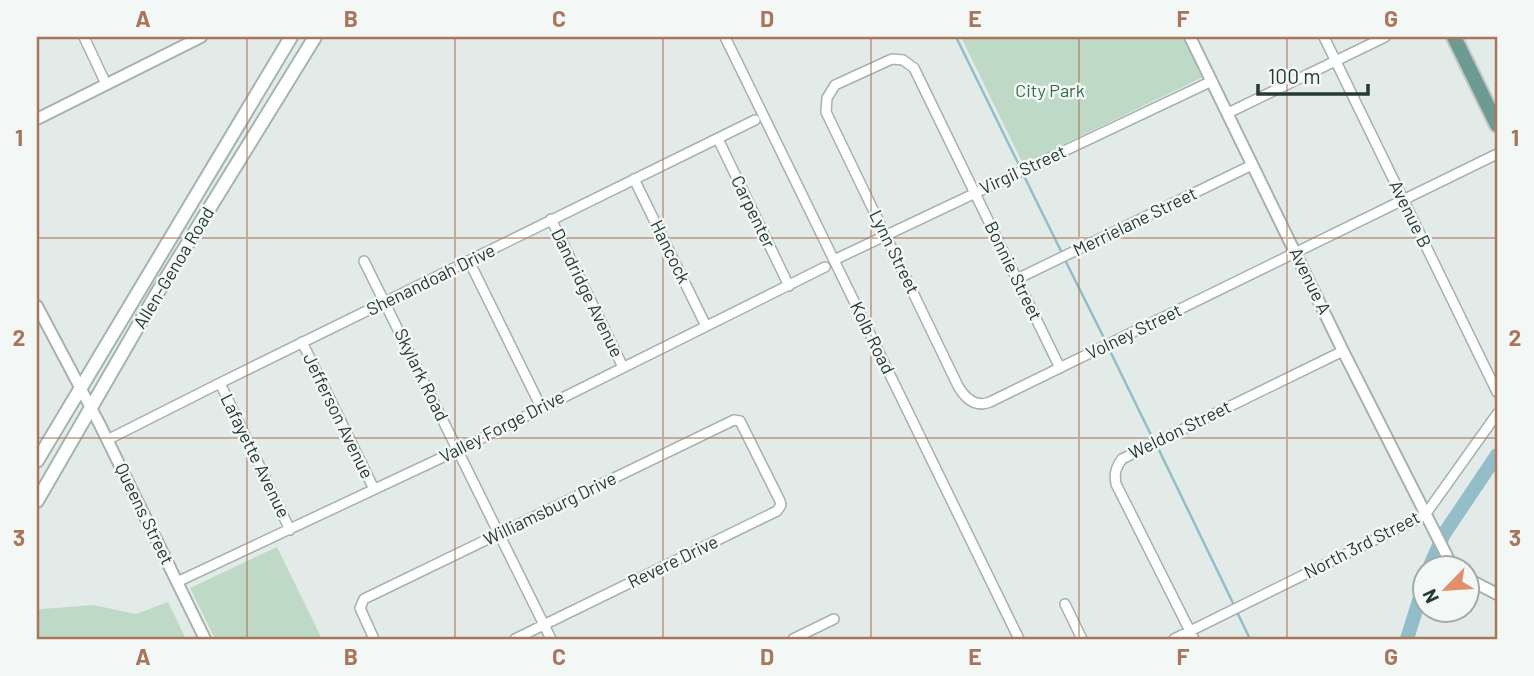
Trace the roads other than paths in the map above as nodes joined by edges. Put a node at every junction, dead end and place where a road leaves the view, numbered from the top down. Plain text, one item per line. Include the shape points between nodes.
1 (84, 37) edge
2 (201, 37) edge
3 (291, 37) edge
4 (315, 37) edge
5 (725, 37) edge
6 (1190, 37) edge
7 (1324, 37) edge
8 (1385, 37) edge
9 (1454, 37) edge
10 (181, 41) edge
11 (1336, 61) junction
12 (266, 79) junction
13 (1212, 81) junction
14 (106, 84) junction
15 (283, 91) junction
16 (827, 98) joint
17 (1228, 113) junction
18 (37, 119) edge
19 (755, 120) dead end
20 (1497, 125) edge
21 (718, 139) junction
22 (1497, 154) edge
23 (1252, 164) junction
24 (634, 179) junction
25 (976, 193) junction
26 (1403, 200) junction
27 (551, 219) junction
28 (886, 235) junction
29 (162, 249) junction
30 (1296, 252) junction
31 (180, 260) junction
32 (834, 260) junction
33 (364, 261) dead end
34 (469, 261) junction
35 (825, 267) dead end
36 (1017, 279) junction
37 (789, 286) junction
38 (385, 303) junction
39 (37, 306) edge
40 (706, 326) junction
41 (302, 342) junction
42 (1343, 351) junction
43 (623, 367) junction
44 (1060, 368) junction
45 (220, 383) junction
46 (80, 391) junction
47 (1497, 392) edge
48 (971, 401) joint
49 (541, 407) junction
50 (92, 409) junction
51 (1497, 414) edge
52 (107, 440) junction
53 (458, 450) junction
54 (759, 457) joint
55 (37, 461) edge
56 (374, 489) junction
57 (37, 501) edge
58 (1424, 515) junction
59 (290, 530) junction
60 (499, 534) junction
61 (1445, 554) edge
62 (177, 582) junction
63 (1065, 604) dead end
64 (834, 619) dead end
65 (544, 625) junction
66 (1192, 635) edge
67 (205, 639) edge
68 (374, 639) edge
69 (515, 639) edge
70 (551, 639) edge
71 (793, 639) edge
72 (1019, 639) edge
73 (1082, 639) edge
74 (1174, 639) edge

1 - 14 street
2 - 10 street
3 - 12 main road, Allen-Genoa Road
4 - 15 main road, Allen-Genoa Road
5 - 32 street, Kolb Road
6 - 13 street, Avenue A
7 - 11 street, Avenue B
8 - 11 street
9 - 20 main road
10 - 14 street
11 - 17 street
11 - 26 street, Avenue B
12 - 15 main road
12 - 29 main road, Allen-Genoa Road
13 - 17 street, Avenue A
13 - 25 street, Virgil Street
14 - 18 street
15 - 31 main road, Allen-Genoa Road
16 - 25 street, Bonnie Street via 835,85 892,59 908,63
16 - 28 street, Lynn Street via 826,112
17 - 23 street, Avenue A
19 - 21 street, Shenandoah Drive
21 - 24 street, Shenandoah Drive
21 - 37 street, Carpenter
22 - 26 street, Volney Street
23 - 30 street, Avenue A
23 - 36 street, Merrielane Street
24 - 27 street, Shenandoah Drive
24 - 40 street, Hancock
25 - 28 street, Virgil Street
25 - 36 street, Bonnie Street
26 - 30 street, Volney Street
26 - 47 street, Avenue B
27 - 34 street, Shenandoah Drive
27 - 43 street, Dandridge Avenue
28 - 32 street, Virgil Street
28 - 48 street, Lynn Street via 958,386
29 - 31 main road
29 - 46 main road, Allen-Genoa Road
30 - 42 street, Avenue A
30 - 44 street, Volney Street
31 - 50 main road, Allen-Genoa Road
32 - 72 street, Kolb Road
33 - 38 street, Skylark Road
34 - 38 street, Shenandoah Drive
34 - 49 street
35 - 37 street, Valley Forge Drive
36 - 44 street, Bonnie Street
37 - 40 street, Valley Forge Drive
38 - 41 street, Shenandoah Drive
38 - 53 street, Skylark Road
39 - 46 street, Queens Street
40 - 43 street, Valley Forge Drive
41 - 45 street, Shenandoah Drive
41 - 56 street, Jefferson Avenue
42 - 58 street, Avenue A
42 - 66 street, Weldon Street via 1122,459 1117,466 1116,484
43 - 49 street, Valley Forge Drive
44 - 48 street, Volney Street via 984,405
45 - 52 street, Shenandoah Drive
45 - 59 street, Lafayette Avenue
46 - 50 street, Queens Street
46 - 55 main road, Allen-Genoa Road
49 - 53 street, Valley Forge Drive
50 - 52 street, Queens Street
50 - 57 main road, Allen-Genoa Road
51 - 58 street, North 3rd Street
52 - 62 street, Queens Street
53 - 56 street, Valley Forge Drive
53 - 60 street, Skylark Road
54 - 60 street, Williamsburg Drive via 742,424 734,420
54 - 65 street, Revere Drive via 781,505 777,511
56 - 59 street, Valley Forge Drive
58 - 61 street, Avenue A
58 - 66 street, North 3rd Street
59 - 62 street, Valley Forge Drive
60 - 65 street, Skylark Road
60 - 68 street, Williamsburg Drive via 364,599 360,608
62 - 67 street, Queens Street
63 - 73 street
64 - 71 street
65 - 69 street, Revere Drive
65 - 70 street, Skylark Road
66 - 74 street, North 3rd Street

